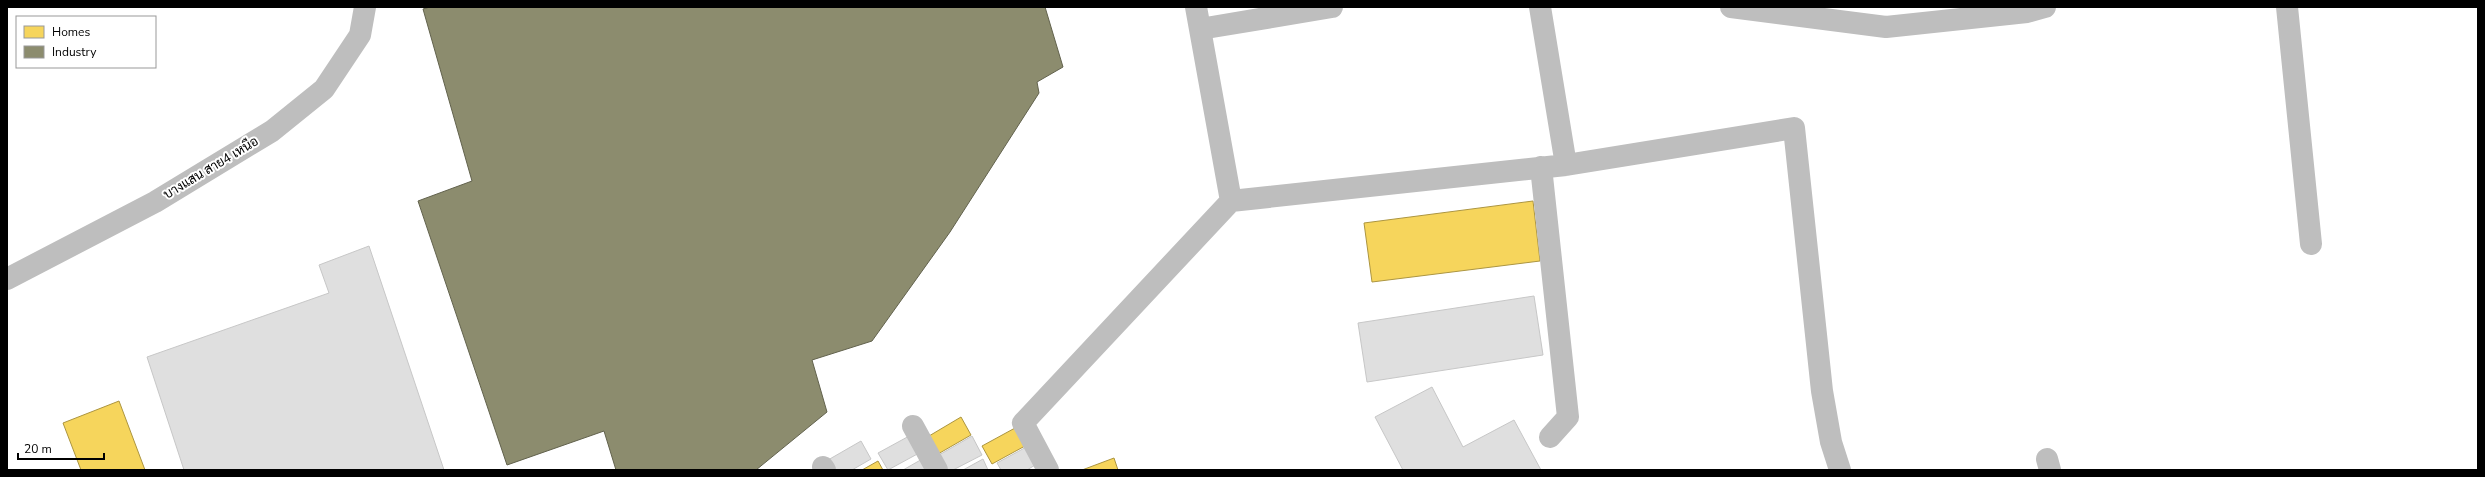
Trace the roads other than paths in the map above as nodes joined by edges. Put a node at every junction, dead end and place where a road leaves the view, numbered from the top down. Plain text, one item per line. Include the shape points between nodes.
1 (365, 7) edge
2 (1196, 7) edge
3 (1332, 7) edge
4 (1540, 7) edge
5 (1731, 7) edge
6 (2046, 7) edge
7 (2287, 7) edge
8 (1200, 28) junction
9 (1566, 165) junction
10 (1541, 167) junction
11 (1231, 201) junction
12 (2311, 244) dead end
13 (7, 278) edge
14 (913, 426) dead end
15 (1550, 437) dead end
16 (937, 470) edge
17 (1048, 470) edge
18 (1840, 470) edge

1 - 13 street, บางแสน สาย4 เหนือ via 360,35 324,90 272,132 155,202
2 - 8 street
3 - 8 street
4 - 9 street
5 - 6 street via 1886,27 2027,12
7 - 12 street
8 - 11 street
9 - 10 street
9 - 18 street via 1794,128 1822,391 1831,442
10 - 11 street
10 - 15 street via 1568,417
11 - 17 street via 1023,423
14 - 16 street

